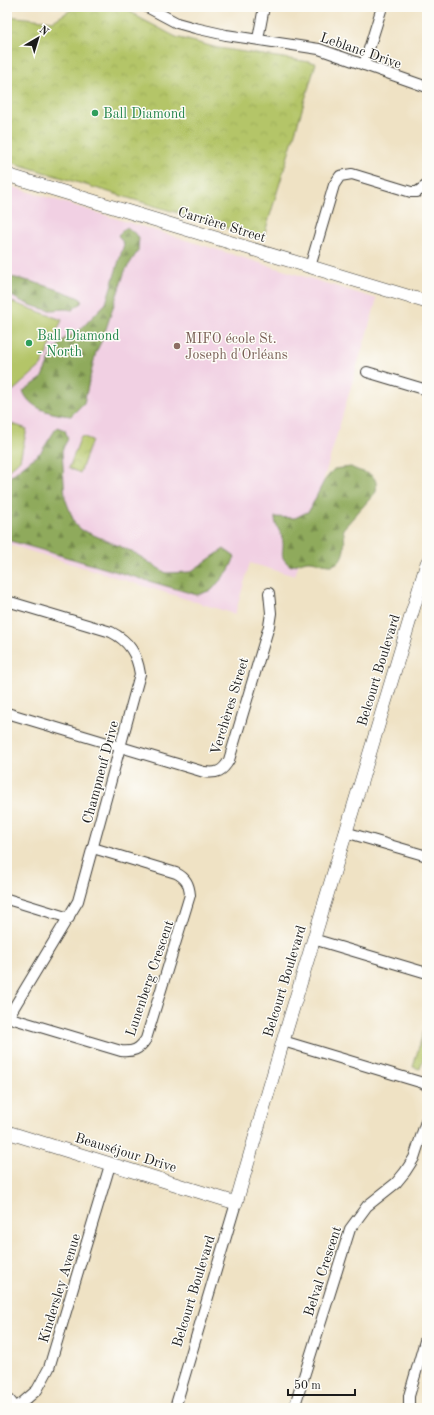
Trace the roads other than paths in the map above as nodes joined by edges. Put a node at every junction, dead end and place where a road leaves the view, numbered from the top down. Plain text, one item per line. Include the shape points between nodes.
1 (148, 7) edge
2 (264, 7) edge
3 (382, 7) edge
4 (258, 40) junction
5 (364, 65) junction
6 (427, 87) edge
7 (7, 175) edge
8 (427, 185) edge
9 (310, 267) junction
10 (427, 302) edge
11 (366, 372) dead end
12 (427, 390) edge
13 (427, 563) edge
14 (269, 593) dead end
15 (7, 601) edge
16 (7, 713) edge
17 (121, 748) junction
18 (345, 832) junction
19 (93, 848) junction
20 (427, 856) edge
21 (7, 899) edge
22 (69, 918) junction
23 (313, 939) junction
24 (427, 973) edge
25 (7, 1018) edge
26 (283, 1041) junction
27 (427, 1086) edge
28 (427, 1118) edge
29 (7, 1132) edge
30 (110, 1165) junction
31 (236, 1203) junction
32 (427, 1334) edge
33 (7, 1397) edge
34 (16, 1408) edge
35 (175, 1408) edge
36 (294, 1408) edge
37 (409, 1408) edge

1 - 4 street, Leblanc Drive via 177,23
2 - 4 street
3 - 5 street
4 - 5 street, Leblanc Drive via 319,49
5 - 6 street, Leblanc Drive
7 - 9 street, Carrière Street
8 - 9 street via 417,192 412,192 352,174 340,176 334,185
9 - 10 street, Carrière Street
11 - 12 street
13 - 18 street, Belcourt Boulevard
14 - 17 street, Verchères Street via 269,626 230,760 224,769 213,774
15 - 17 street, Champneuf Drive via 111,632 129,644 135,654 140,674
16 - 17 street, Verchères Street
17 - 19 street, Champneuf Drive
18 - 20 street
18 - 23 street, Belcourt Boulevard
19 - 22 street, Champneuf Drive via 78,901
19 - 25 street, Lunenberg Crescent via 176,873 187,880 190,887 190,895 146,1039 137,1050 121,1051
21 - 22 street
22 - 25 street, Champneuf Drive
23 - 24 street
23 - 26 street, Belcourt Boulevard
26 - 27 street
26 - 31 street, Belcourt Boulevard
28 - 36 street, Belval Crescent via 414,1158 405,1172 396,1184 367,1206 350,1229
29 - 30 street, Beauséjour Drive
30 - 31 street, Beauséjour Drive
30 - 34 street, Kindersley Avenue via 49,1368 37,1390
31 - 35 street, Belcourt Boulevard
32 - 37 street via 409,1396
33 - 34 street

